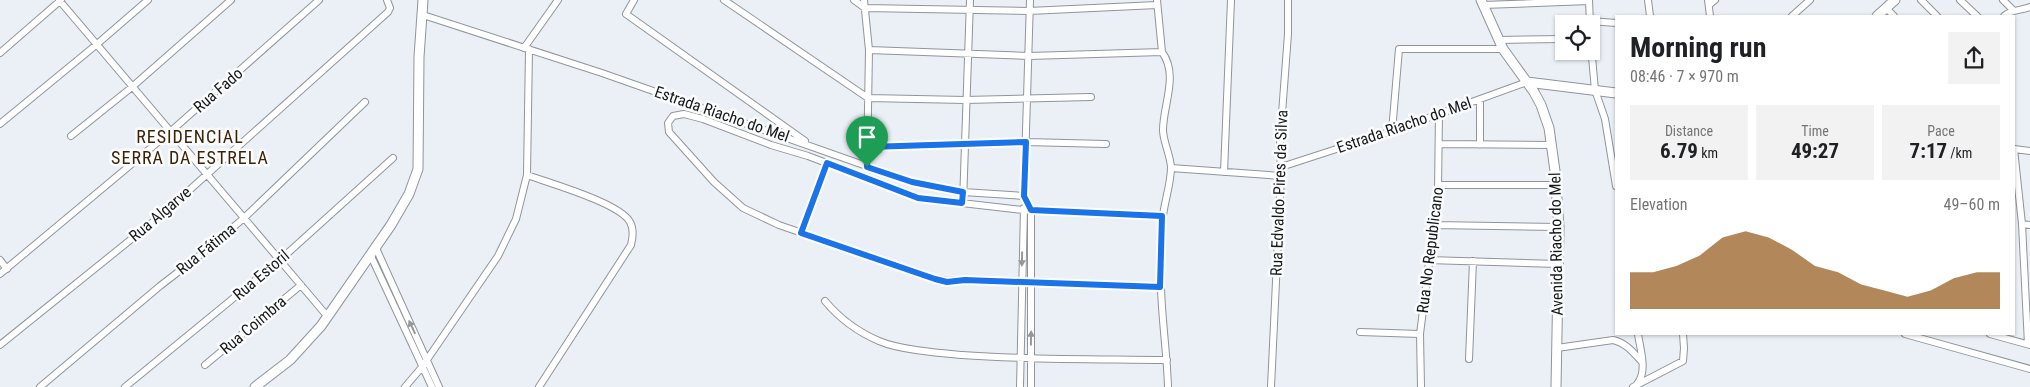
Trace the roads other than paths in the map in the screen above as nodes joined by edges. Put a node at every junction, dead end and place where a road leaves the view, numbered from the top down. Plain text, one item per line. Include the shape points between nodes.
1 (60, 0) edge
2 (148, 0) edge
3 (231, 0) edge
4 (319, 0) edge
5 (387, 0) edge
6 (422, 0) edge
7 (558, 0) edge
8 (634, 0) edge
9 (724, 0) edge
10 (854, 0) edge
11 (864, 0) edge
12 (970, 0) edge
13 (1030, 0) edge
14 (1231, 0) edge
15 (1288, 0) edge
16 (1648, 0) edge
17 (1715, 0) edge
18 (1810, 0) edge
19 (1895, 0) edge
20 (1921, 0) edge
21 (1960, 0) edge
22 (2003, 0) edge
23 (1589, 1) edge
24 (1157, 2) edge
25 (1482, 2) edge
26 (1709, 2) edge
27 (2030, 7) edge
28 (865, 8) junction
29 (1886, 8) junction
30 (969, 10) junction
31 (1029, 11) junction
32 (2014, 11) junction
33 (423, 15) junction
34 (1590, 15) edge
35 (1650, 15) edge
36 (1710, 15) edge
37 (1793, 15) edge
38 (1878, 15) edge
39 (1893, 15) edge
40 (1937, 15) edge
41 (1976, 15) edge
42 (2005, 15) edge
43 (1600, 23) edge
44 (1615, 23) edge
45 (1555, 39) edge
46 (1498, 40) junction
47 (96, 46) junction
48 (527, 49) junction
49 (1502, 49) junction
50 (869, 50) junction
51 (1162, 52) junction
52 (0, 53) edge
53 (967, 55) junction
54 (1029, 56) junction
55 (1592, 60) edge
56 (1527, 82) junction
57 (132, 87) junction
58 (1595, 90) junction
59 (1615, 93) edge
60 (1091, 97) dead end
61 (868, 98) junction
62 (1026, 98) junction
63 (1480, 99) junction
64 (965, 100) junction
65 (365, 102) dead end
66 (1439, 113) junction
67 (0, 124) edge
68 (1392, 130) junction
69 (170, 132) junction
70 (71, 136) dead end
71 (1026, 142) junction
72 (1106, 144) dead end
73 (1440, 144) junction
74 (964, 145) junction
75 (1480, 145) junction
76 (1552, 145) junction
77 (812, 146) junction
78 (868, 147) junction
79 (2015, 149) edge
80 (2030, 151) edge
81 (393, 158) dead end
82 (2015, 158) edge
83 (827, 163) junction
84 (867, 167) junction
85 (1281, 167) junction
86 (1171, 168) junction
87 (1224, 172) junction
88 (207, 175) junction
89 (527, 175) junction
90 (1281, 176) junction
91 (1615, 180) edge
92 (1438, 185) junction
93 (1556, 185) junction
94 (963, 192) junction
95 (1026, 199) junction
96 (962, 203) junction
97 (1023, 210) junction
98 (1031, 210) junction
99 (1162, 216) junction
100 (244, 218) junction
101 (1434, 224) junction
102 (2022, 224) junction
103 (2030, 225) edge
104 (1559, 227) junction
105 (801, 233) junction
106 (372, 250) junction
107 (0, 260) edge
108 (280, 260) junction
109 (1428, 260) junction
110 (1473, 261) junction
111 (1558, 264) junction
112 (7, 269) junction
113 (0, 274) edge
114 (1022, 283) junction
115 (1032, 283) junction
116 (301, 285) junction
117 (1160, 287) junction
118 (825, 301) dead end
119 (328, 317) junction
120 (1360, 332) dead end
121 (1420, 334) junction
122 (1638, 335) edge
123 (1682, 335) edge
124 (1909, 335) edge
125 (1994, 335) edge
126 (2029, 344) edge
127 (0, 345) edge
128 (1557, 348) junction
129 (1020, 358) junction
130 (1030, 358) junction
131 (426, 359) junction
132 (1469, 359) dead end
133 (1167, 360) junction
134 (1642, 364) junction
135 (205, 365) dead end
136 (422, 367) junction
137 (2030, 369) edge
138 (1653, 376) junction
139 (1635, 386) edge
140 (40, 387) edge
141 (125, 387) edge
142 (255, 387) edge
143 (405, 387) edge
144 (432, 387) edge
145 (439, 387) edge
146 (539, 387) edge
147 (1020, 387) edge
148 (1031, 387) edge
149 (1168, 387) edge
150 (1271, 387) edge
151 (1421, 387) edge
152 (1556, 387) edge

1 - 47 street
1 - 52 street
2 - 47 street
3 - 57 street
4 - 69 street, Rua Fado
5 - 88 street, Rua Algarve via 390,8 382,16
6 - 33 street
7 - 48 street
8 - 77 street via 626,14
9 - 61 street
10 - 28 street
11 - 28 street
12 - 30 street
13 - 31 street
14 - 87 street
15 - 85 street, Rua Edvaldo Pires da Silva
16 - 35 street
17 - 26 street
18 - 37 street
19 - 29 street
20 - 40 street
21 - 41 street
22 - 32 street
23 - 25 street
23 - 34 street
24 - 31 street
24 - 51 street
25 - 46 street, Avenida Riacho do Mel
26 - 36 street
27 - 32 street
28 - 30 street
28 - 50 street
29 - 38 street
29 - 39 street
30 - 31 street
30 - 53 street
31 - 54 street
32 - 42 street
33 - 48 street, Estrada Riacho do Mel
33 - 106 street via 419,57 418,169 404,204
43 - 44 street
45 - 46 street
46 - 49 street, Avenida Riacho do Mel
47 - 57 street
47 - 67 street
48 - 77 street, Estrada Riacho do Mel
48 - 89 street
49 - 56 street, Avenida Riacho do Mel
49 - 68 street via 1400,48
50 - 53 street
50 - 61 street
51 - 54 street
51 - 86 street via 1170,69 1163,130
53 - 54 street
53 - 64 street
54 - 62 street
55 - 58 street
56 - 58 street
56 - 63 street, Estrada Riacho do Mel
56 - 76 street, Avenida Riacho do Mel via 1541,105
57 - 69 street
57 - 70 street
58 - 59 street
58 - 91 street via 1605,119
60 - 62 street
61 - 64 street
61 - 78 street
62 - 64 street
62 - 71 street
63 - 66 street, Estrada Riacho do Mel
63 - 75 street
64 - 74 street
65 - 100 street, Rua Fátima
66 - 68 street, Estrada Riacho do Mel
66 - 73 street, Rua No Republicano
68 - 85 street, Estrada Riacho do Mel
69 - 88 street
69 - 112 street, Rua Fado
71 - 72 street
71 - 74 street
71 - 95 street
73 - 75 street
73 - 92 street, Rua No Republicano
74 - 78 street
74 - 94 street
75 - 76 street
76 - 93 street, Avenida Riacho do Mel
77 - 84 street, Estrada Riacho do Mel
78 - 84 street
79 - 80 street
81 - 108 street, Rua Estoril
82 - 102 street
83 - 96 street via 918,198
83 - 105 street
83 - 105 street via 684,114 673,116 668,123 669,132 683,149 743,208
84 - 94 street, Estrada Riacho do Mel via 912,182
85 - 90 street, Rua Edvaldo Pires da Silva
86 - 87 street
86 - 99 street
87 - 90 street
88 - 100 street
88 - 127 street, Rua Algarve
89 - 131 street via 516,219 498,256
89 - 146 street via 610,206 629,220 632,229 631,245
90 - 150 street, Rua Edvaldo Pires da Silva
92 - 93 street
92 - 101 street, Rua No Republicano
93 - 104 street, Avenida Riacho do Mel
94 - 95 street, Estrada Riacho do Mel
94 - 96 street
95 - 97 street
95 - 98 street
96 - 97 street
97 - 98 street
97 -> 114 street
98 - 99 street
98 - 115 street
99 - 117 street
100 - 108 street
100 - 140 street, Rua Fátima
101 - 104 street
101 - 109 street, Rua No Republicano
102 - 103 street
102 - 126 street
104 - 111 street, Avenida Riacho do Mel
105 - 114 street via 947,282
106 - 119 street
131 -> 106 street
106 - 136 street
107 - 112 street
108 - 116 street
108 - 141 street, Rua Estoril
109 - 110 street
109 - 121 street, Rua No Republicano
110 - 111 street
110 - 132 street
111 - 128 street, Avenida Riacho do Mel
112 - 113 street, Rua Fado
114 - 115 street
114 - 129 street
115 - 117 street
130 -> 115 street
116 - 119 street
116 - 135 street, Rua Coimbra
117 - 133 street
118 - 129 street via 861,333 882,342 934,352
119 - 142 street via 290,360
120 - 121 street
121 - 151 street, Rua No Republicano
122 - 134 street
123 - 138 street via 1684,358 1681,363
124 - 137 street
125 - 126 street
128 - 134 street via 1613,340 1628,346
128 - 152 street, Avenida Riacho do Mel
129 - 130 street
129 - 147 street
130 - 133 street
130 - 148 street
131 - 136 street
131 - 145 street
133 - 149 street
134 - 138 street
134 - 139 street via 1641,379
136 - 143 street
136 - 144 street
138 - 139 street

